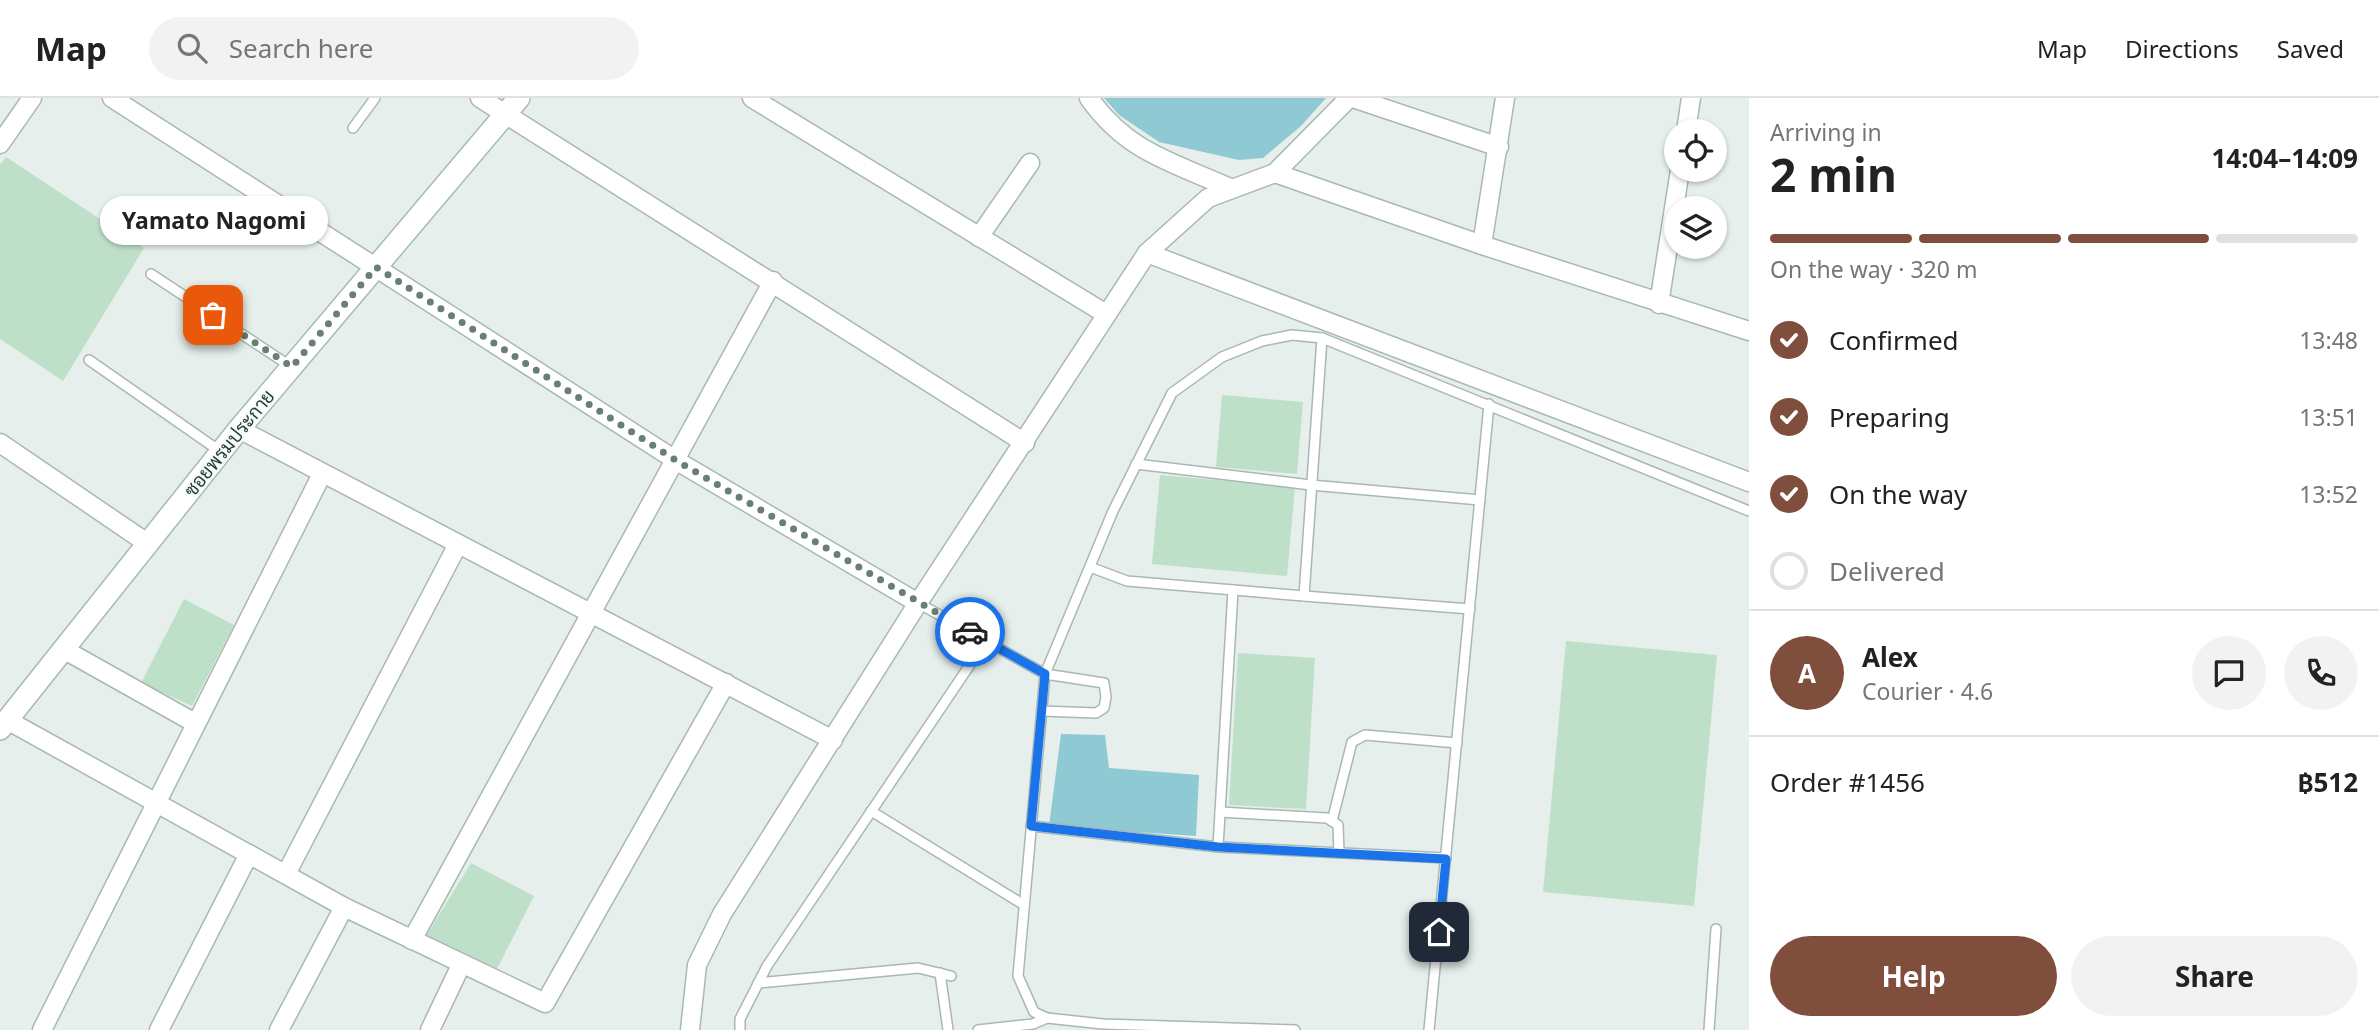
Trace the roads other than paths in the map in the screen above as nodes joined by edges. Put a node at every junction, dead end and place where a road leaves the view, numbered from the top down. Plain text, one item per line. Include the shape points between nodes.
1 (32, 98) edge
2 (112, 98) edge
3 (375, 98) edge
4 (480, 98) edge
5 (752, 98) edge
6 (1089, 98) edge
7 (1505, 98) edge
8 (1691, 98) edge
9 (1345, 101) edge
10 (512, 106) edge
11 (1688, 119) edge
12 (354, 128) dead end
13 (0, 144) edge
14 (1499, 147) junction
15 (1030, 163) dead end
16 (1275, 173) junction
17 (1678, 182) edge
18 (1230, 188) junction
19 (979, 237) junction
20 (1482, 245) junction
21 (1147, 253) junction
22 (376, 267) junction
23 (151, 274) dead end
24 (773, 281) junction
25 (1659, 304) junction
26 (1106, 314) junction
27 (1749, 331) edge
28 (1322, 338) junction
29 (89, 360) dead end
30 (292, 367) junction
31 (1489, 404) junction
32 (239, 429) junction
33 (0, 443) edge
34 (1025, 443) junction
35 (221, 452) junction
36 (677, 461) junction
37 (1136, 464) junction
38 (322, 474) junction
39 (1749, 482) edge
40 (1311, 485) junction
41 (1480, 500) junction
42 (1749, 511) edge
43 (147, 543) junction
44 (458, 544) junction
45 (1090, 567) junction
46 (1233, 590) junction
47 (1304, 596) junction
48 (918, 603) junction
49 (1470, 609) junction
50 (593, 614) junction
51 (986, 641) junction
52 (63, 649) junction
53 (1045, 674) junction
54 (726, 683) junction
55 (1042, 712) junction
56 (195, 723) junction
57 (3, 725) edge
58 (833, 740) junction
59 (1457, 743) junction
60 (157, 805) junction
61 (871, 811) junction
62 (1220, 813) junction
63 (1332, 821) junction
64 (1031, 826) junction
65 (1218, 847) junction
66 (249, 853) junction
67 (1339, 853) junction
68 (1446, 859) junction
69 (286, 874) junction
70 (1024, 905) junction
71 (345, 906) junction
72 (1716, 929) dead end
73 (412, 940) junction
74 (461, 965) junction
75 (940, 973) junction
76 (951, 976) dead end
77 (758, 983) junction
78 (1047, 1018) junction
79 (42, 1030) edge
80 (159, 1030) edge
81 (279, 1030) edge
82 (430, 1030) edge
83 (690, 1030) edge
84 (740, 1030) edge
85 (948, 1030) edge
86 (978, 1030) edge
87 (1295, 1030) edge
88 (1429, 1030) edge
89 (1709, 1030) edge

1 - 13 street
2 - 22 street
3 - 12 lane
4 - 10 street
5 - 19 street
6 - 18 street via 1113,129 1134,145
7 - 14 street
8 - 11 street
9 - 14 street
9 - 16 street
10 - 22 street, ซอยพรมประกาย
10 - 24 street
14 - 20 street
15 - 19 street
16 - 18 street
16 - 20 street
17 - 25 street
18 - 21 street via 1208,198
19 - 26 street
20 - 25 street
21 - 26 street
21 - 39 street
22 - 30 street, ซอยพรมประกาย
22 - 36 street
23 - 30 lane
24 - 34 street
24 - 36 street
25 - 27 street
26 - 34 street
28 - 31 lane
28 - 37 lane via 1292,335 1222,356 1172,393
28 - 40 lane
29 - 35 lane
30 - 32 street, ซอยพรมประกาย
31 - 41 lane
31 - 42 lane
32 - 35 street, ซอยพรมประกาย
32 - 38 street
33 - 43 street
34 - 48 street
35 - 43 street, ซอยพรมประกาย
36 - 48 street
36 - 50 street
37 - 40 lane
37 - 45 lane
38 - 44 street
38 - 56 street
40 - 41 lane
40 - 47 lane
41 - 49 lane
43 - 52 street, ซอยพรมประกาย
44 - 50 street
44 - 69 street
45 - 46 lane via 1127,581
45 - 53 lane
46 - 47 lane
46 - 62 lane
47 - 49 lane
48 - 51 lane
48 - 58 street
49 - 59 lane
50 - 54 street
50 - 73 street
51 - 53 lane
51 - 61 lane
52 - 56 street
52 - 57 street, ซอยพรมประกาย
53 - 55 lane
53 - 55 lane via 1104,683 1106,697 1104,708 1097,713
54 - 58 street
54 - 74 street via 545,1003
55 - 64 lane
56 - 60 street
57 - 60 street
58 - 83 street via 722,914 697,965
59 - 63 lane via 1365,736 1352,742
59 - 68 lane
60 - 66 street
60 - 79 street
61 - 70 lane
61 - 77 lane
62 - 63 lane
62 - 65 lane
63 - 67 lane via 1338,825
64 - 65 lane
64 - 70 lane
65 - 67 lane
66 - 69 street
66 - 80 street
67 - 68 lane
68 - 88 lane
69 - 71 street
70 - 78 lane via 1017,976 1034,1012
71 - 73 street
71 - 81 street
72 - 89 lane
73 - 74 street
74 - 82 street
75 - 76 lane
75 - 77 lane via 918,968
75 - 85 lane
77 - 84 lane via 740,1019
78 - 86 lane via 1033,1024
78 - 87 lane

